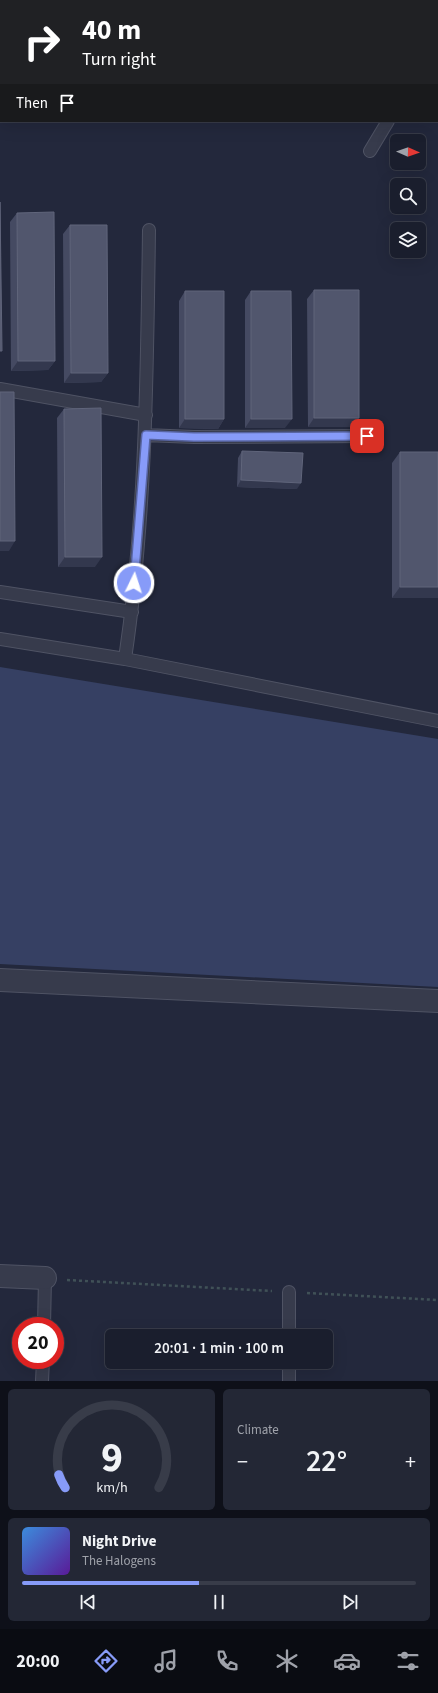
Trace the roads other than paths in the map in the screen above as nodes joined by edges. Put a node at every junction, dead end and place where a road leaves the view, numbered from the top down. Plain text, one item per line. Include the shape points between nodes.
1 (387, 122) edge
2 (370, 151) dead end
3 (149, 230) dead end
4 (0, 389) edge
5 (146, 415) junction
6 (146, 435) junction
7 (367, 436) dead end
8 (0, 592) edge
9 (132, 612) junction
10 (0, 638) edge
11 (125, 659) junction
12 (438, 721) edge
13 (0, 980) edge
14 (438, 1001) edge
15 (0, 1276) edge
16 (45, 1278) joint
17 (289, 1292) road end
18 (44, 1317) edge
19 (289, 1329) edge
20 (43, 1369) edge
21 (289, 1369) edge
22 (42, 1381) edge
23 (289, 1381) edge

1 - 2 lane
3 - 5 lane
4 - 5 lane
5 - 6 lane
6 - 7 lane
6 - 9 lane
8 - 9 lane
9 - 11 lane
10 - 11 lane
11 - 12 lane
13 - 14 street
15 - 16 street
16 - 18 lane
17 - 19 lane
20 - 22 lane
21 - 23 lane

